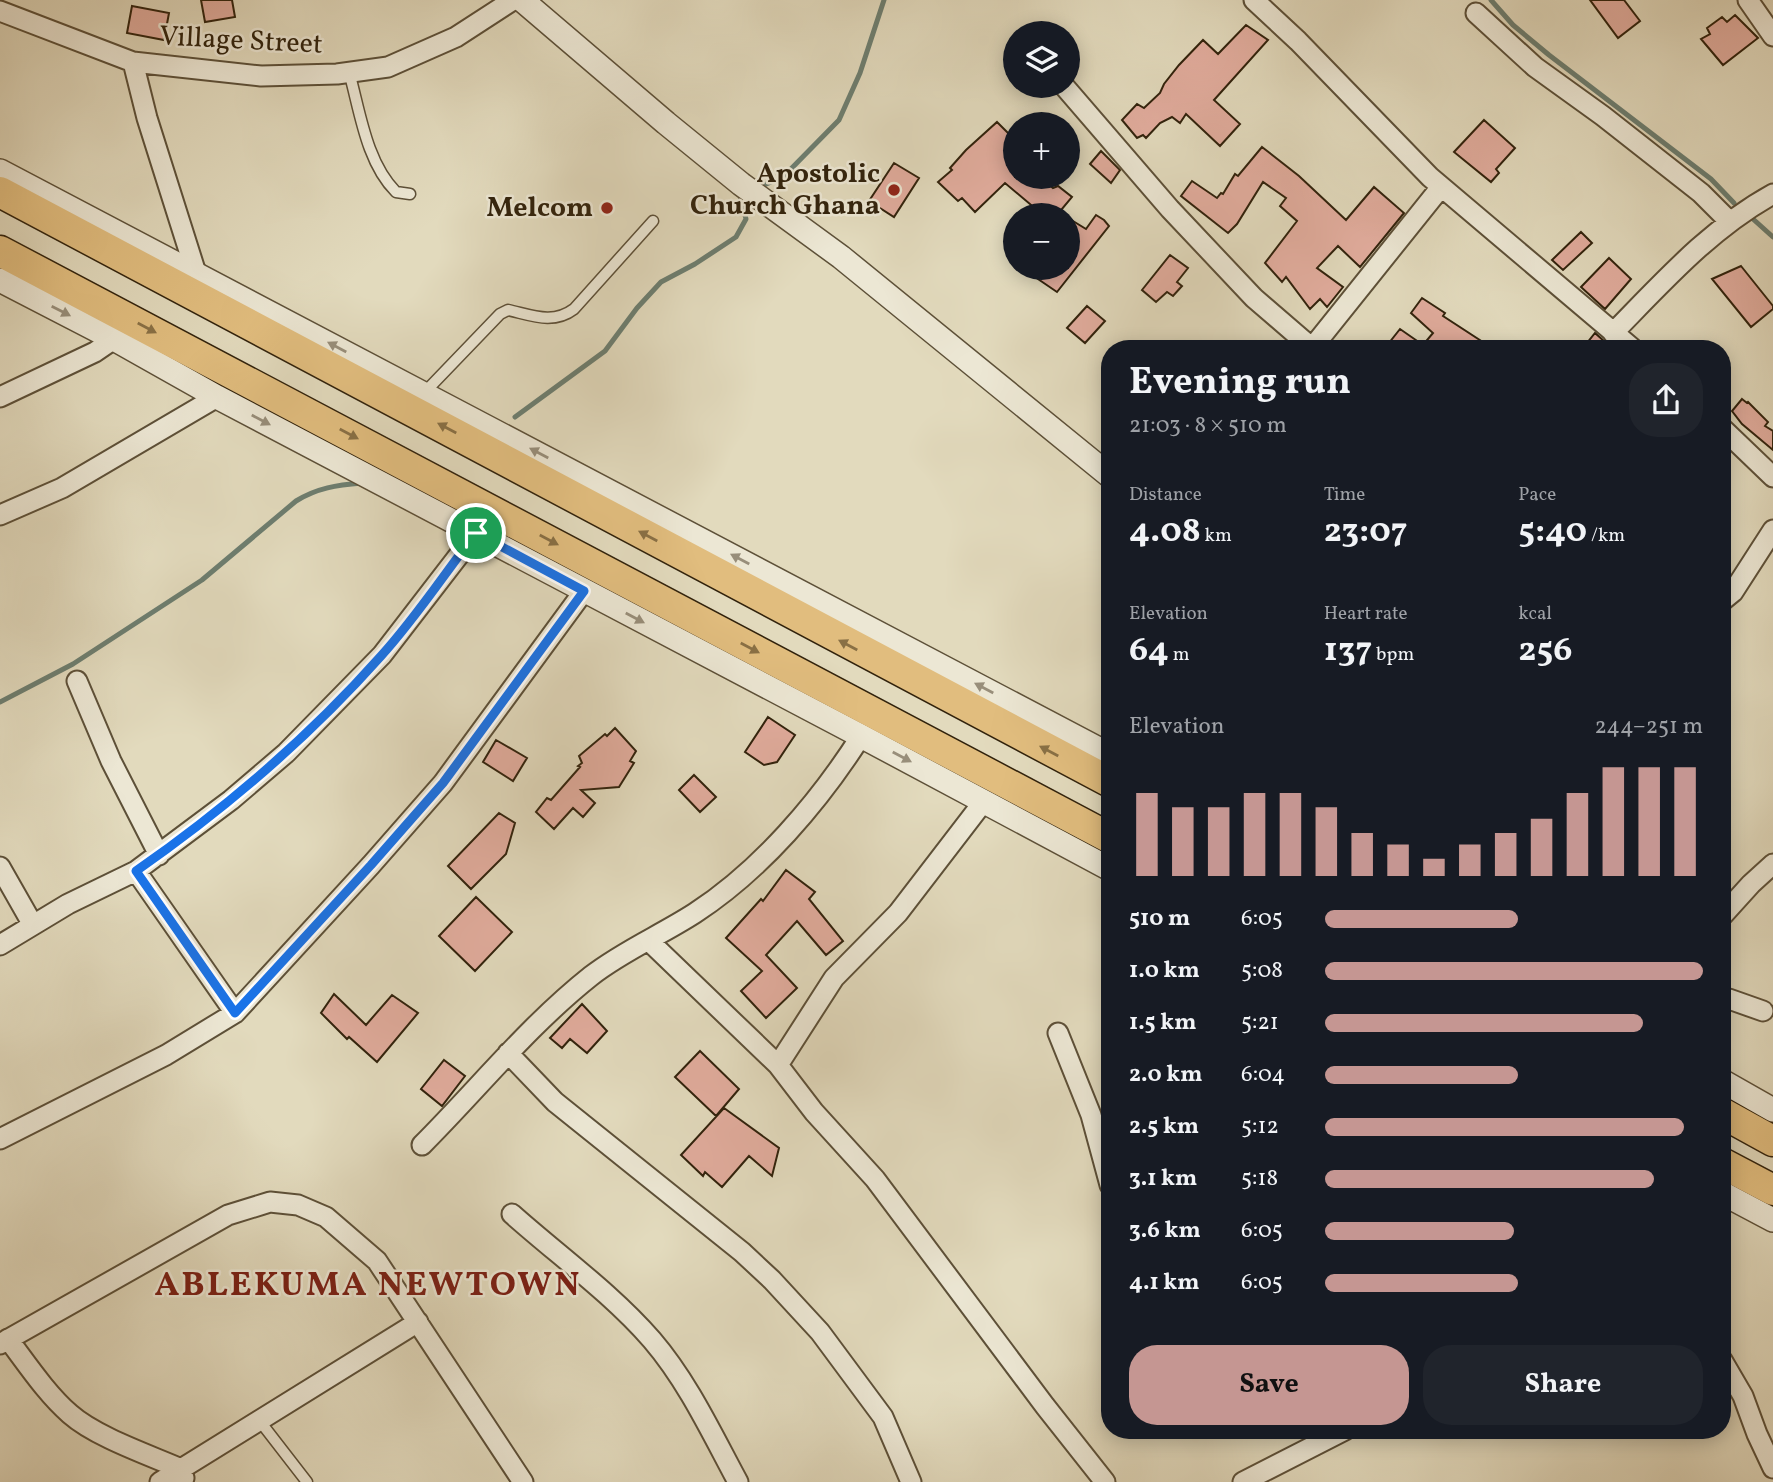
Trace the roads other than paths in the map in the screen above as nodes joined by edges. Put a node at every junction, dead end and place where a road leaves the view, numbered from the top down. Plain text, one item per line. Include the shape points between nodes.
1 (513, 0) edge
2 (522, 0) edge
3 (1254, 0) edge
4 (1748, 0) edge
5 (0, 11) edge
6 (1476, 13) dead end
7 (1773, 36) edge
8 (133, 62) junction
9 (349, 72) junction
10 (1075, 98) edge
11 (0, 171) edge
12 (1441, 187) junction
13 (0, 192) edge
14 (410, 194) dead end
15 (1773, 194) edge
16 (653, 221) dead end
17 (1729, 221) junction
18 (0, 251) edge
19 (196, 273) junction
20 (0, 280) edge
21 (1614, 333) junction
22 (114, 339) junction
23 (1303, 340) edge
24 (1318, 340) edge
25 (1622, 340) edge
26 (424, 393) junction
27 (0, 397) edge
28 (217, 397) junction
29 (1731, 437) edge
30 (1101, 469) edge
31 (1773, 477) edge
32 (0, 514) edge
33 (1773, 530) edge
34 (476, 533) junction
35 (584, 591) junction
36 (1731, 594) edge
37 (77, 681) dead end
38 (935, 692) junction
39 (912, 733) junction
40 (861, 736) junction
41 (1101, 750) edge
42 (1101, 777) edge
43 (984, 801) junction
44 (1101, 833) edge
45 (159, 855) junction
46 (1101, 864) edge
47 (1773, 864) edge
48 (0, 867) edge
49 (136, 871) junction
50 (1731, 906) edge
51 (33, 926) junction
52 (649, 941) junction
53 (0, 945) edge
54 (1731, 1000) edge
55 (1763, 1011) dead end
56 (235, 1013) junction
57 (1058, 1033) dead end
58 (508, 1053) junction
59 (778, 1065) junction
60 (1731, 1086) edge
61 (1773, 1110) edge
62 (1731, 1118) edge
63 (0, 1139) edge
64 (1773, 1141) edge
65 (422, 1145) dead end
66 (1101, 1152) edge
67 (1731, 1168) edge
68 (1773, 1190) edge
69 (1731, 1198) edge
70 (512, 1214) dead end
71 (1773, 1220) edge
72 (418, 1322) junction
73 (4, 1341) edge
74 (1731, 1376) edge
75 (259, 1420) junction
76 (1327, 1439) edge
77 (1773, 1468) edge
78 (183, 1476) edge
79 (160, 1482) edge
80 (307, 1482) edge
81 (523, 1482) edge
82 (738, 1482) edge
83 (911, 1482) edge
84 (1105, 1482) edge
85 (1243, 1482) edge

1 - 9 street, Village Street via 445,42 388,66
2 - 30 street via 741,184 841,257
3 - 12 street
4 - 7 street
5 - 8 street, Village Street
6 - 17 street via 1535,67 1701,193
8 - 9 street, Village Street via 261,76
8 - 19 street
9 - 14 lane via 381,172 393,190
10 - 23 street via 1244,288
11 - 19 street
12 - 21 street
12 - 24 street
38 -> 13 main road
15 - 17 street
16 - 26 lane via 567,315 553,319 508,310 500,314
17 - 21 street
18 -> 39 main road
26 -> 19 street
20 -> 22 street
21 - 25 street
22 - 27 street
22 - 28 street
41 -> 26 street
28 - 32 street via 62,488
28 -> 34 street
29 - 31 street
33 - 36 street
34 - 35 street
34 - 45 street via 383,655 286,752
35 -> 40 street
35 - 56 street via 443,783
37 - 45 street
38 - 39 main road via 916,712
42 -> 38 main road
39 - 44 main road
40 -> 43 street
40 - 52 street via 791,829 706,905
43 - 46 street
43 - 59 street via 898,913 834,978
45 - 49 street
47 - 50 street
48 - 51 street
49 - 51 street
49 - 56 street
51 - 53 street
52 - 58 street via 590,977
52 - 59 street
54 - 55 street
56 - 63 street via 166,1055
57 - 66 street
58 - 65 street
58 - 83 street via 555,1102 772,1280 820,1332 883,1417
59 - 84 street via 875,1179
60 - 61 street
62 - 64 main road
67 - 68 main road
69 - 71 street
70 - 82 street via 652,1340 699,1409
72 - 73 street via 377,1261 326,1217 298,1205 270,1202 228,1215
72 - 75 street
72 - 81 street
73 - 78 street via 71,1415
74 - 77 street
75 - 78 street
75 - 80 lane
76 - 85 street
78 - 79 street

